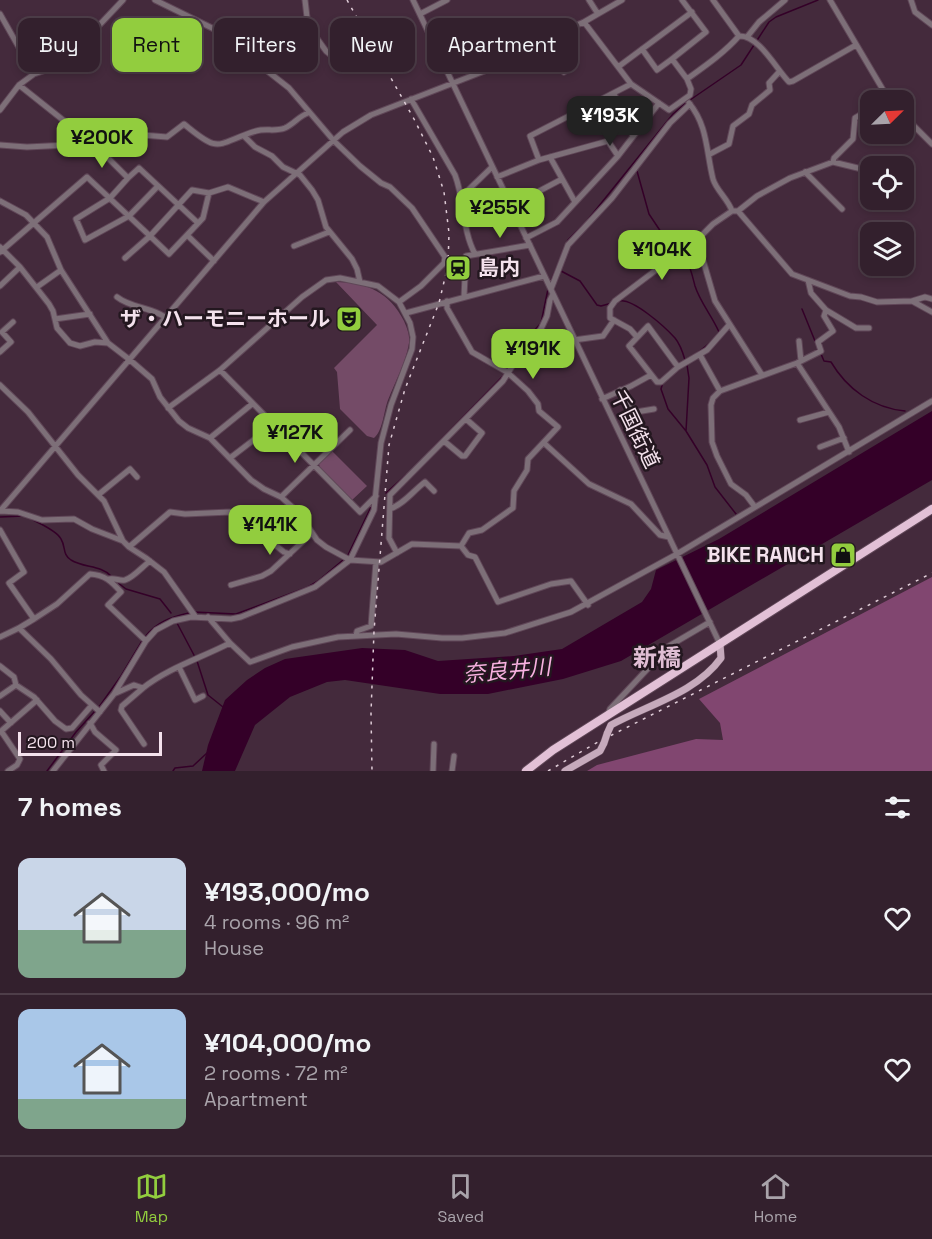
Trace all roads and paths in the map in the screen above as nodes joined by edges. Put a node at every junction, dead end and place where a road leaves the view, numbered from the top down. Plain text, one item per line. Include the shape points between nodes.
1 (123, 0) edge
2 (155, 0) edge
3 (305, 0) edge
4 (413, 0) edge
5 (447, 0) edge
6 (589, 0) edge
7 (622, 0) edge
8 (682, 0) edge
9 (713, 0) edge
10 (785, 0) edge
11 (830, 0) edge
12 (911, 0) edge
13 (439, 2) edge
14 (692, 12) junction
15 (0, 14) edge
16 (598, 14) junction
17 (420, 15) junction
18 (584, 22) junction
19 (578, 24) edge
20 (932, 25) edge
21 (739, 36) junction
22 (747, 37) junction
23 (856, 45) junction
24 (642, 49) junction
25 (330, 54) edge
26 (672, 59) junction
27 (618, 68) junction
28 (481, 72) edge
29 (779, 72) junction
30 (34, 74) junction
31 (687, 79) junction
32 (452, 82) junction
33 (631, 84) junction
34 (19, 85) junction
35 (881, 90) edge
36 (614, 94) junction
37 (411, 99) junction
38 (687, 102) junction
39 (659, 103) junction
40 (0, 110) edge
41 (308, 112) junction
42 (860, 115) edge
43 (914, 126) edge
44 (244, 136) junction
45 (633, 136) junction
46 (334, 141) junction
47 (932, 144) edge
48 (0, 145) edge
49 (98, 147) junction
50 (710, 154) junction
51 (618, 156) junction
52 (550, 157) junction
53 (539, 160) junction
54 (833, 162) junction
55 (492, 167) junction
56 (860, 169) edge
57 (805, 172) junction
58 (296, 174) junction
59 (497, 177) junction
60 (128, 178) junction
61 (562, 179) junction
62 (158, 186) junction
63 (209, 193) junction
64 (461, 197) junction
65 (110, 198) junction
66 (0, 201) edge
67 (264, 202) junction
68 (575, 202) junction
69 (178, 205) junction
70 (511, 206) junction
71 (842, 209) dead end
72 (735, 211) junction
73 (129, 216) junction
74 (33, 223) junction
75 (198, 224) junction
76 (329, 232) junction
77 (187, 235) junction
78 (150, 236) junction
79 (526, 238) junction
80 (698, 243) junction
81 (530, 245) junction
82 (294, 246) dead end
83 (1, 250) edge
84 (475, 254) junction
85 (125, 258) dead end
86 (214, 261) junction
87 (20, 267) junction
88 (61, 270) junction
89 (544, 276) junction
90 (808, 280) junction
91 (360, 282) junction
92 (0, 286) edge
93 (37, 287) junction
94 (550, 289) junction
95 (117, 297) dead end
96 (464, 297) junction
97 (932, 299) edge
98 (399, 302) junction
99 (447, 302) junction
100 (912, 302) junction
101 (826, 310) junction
102 (932, 312) edge
103 (406, 313) junction
104 (90, 314) junction
105 (165, 317) junction
106 (55, 319) junction
107 (614, 321) junction
108 (13, 322) dead end
109 (729, 325) junction
110 (869, 328) dead end
111 (637, 337) junction
112 (574, 340) junction
113 (799, 341) dead end
114 (108, 343) junction
115 (0, 352) edge
116 (700, 355) junction
117 (130, 360) junction
118 (799, 362) junction
119 (678, 367) junction
120 (219, 370) junction
121 (507, 372) junction
122 (651, 375) junction
123 (762, 375) junction
124 (0, 385) edge
125 (620, 390) junction
126 (720, 391) junction
127 (602, 399) junction
128 (932, 401) edge
129 (252, 404) junction
130 (168, 408) junction
131 (654, 409) dead end
132 (829, 412) junction
133 (466, 419) junction
134 (800, 420) dead end
135 (350, 430) dead end
136 (264, 432) dead end
137 (210, 438) junction
138 (844, 438) junction
139 (444, 441) junction
140 (544, 442) junction
141 (56, 445) junction
142 (820, 447) dead end
143 (849, 452) junction
144 (230, 458) junction
145 (314, 466) junction
146 (137, 477) dead end
147 (434, 491) dead end
148 (98, 495) junction
149 (376, 496) junction
150 (281, 497) junction
151 (755, 507) junction
152 (390, 509) junction
153 (932, 509) edge
154 (0, 511) edge
155 (0, 530) edge
156 (312, 533) junction
157 (669, 537) junction
158 (123, 541) junction
159 (461, 546) junction
160 (129, 548) junction
161 (398, 553) junction
162 (290, 554) junction
163 (678, 555) junction
164 (350, 560) junction
165 (150, 561) junction
166 (376, 562) junction
167 (112, 579) junction
168 (231, 585) dead end
169 (588, 605) junction
170 (194, 613) junction
171 (208, 617) junction
172 (34, 619) junction
173 (709, 620) junction
174 (20, 628) junction
175 (356, 636) junction
176 (0, 637) edge
177 (144, 639) junction
178 (230, 643) junction
179 (720, 644) junction
180 (0, 666) edge
181 (179, 667) junction
182 (16, 685) junction
183 (143, 688) junction
184 (114, 694) junction
185 (0, 696) edge
186 (203, 696) dead end
187 (37, 700) junction
188 (622, 701) junction
189 (96, 709) junction
190 (0, 711) edge
191 (11, 723) junction
192 (90, 723) junction
193 (1, 732) edge
194 (144, 744) dead end
195 (434, 744) dead end
196 (454, 756) dead end
197 (8, 771) edge
198 (53, 771) edge
199 (104, 771) edge
200 (433, 771) edge
201 (452, 771) edge
202 (526, 771) edge
203 (565, 771) edge

1 - 30 street via 70,56
2 - 41 street via 214,29 289,88
3 - 25 street via 308,26
4 - 17 street, 千国街道
5 - 13 street
6 - 16 street
7 - 16 street
8 - 14 street
9 - 21 street
10 - 22 street
11 - 23 street
12 - 20 street via 915,12
13 - 17 street
14 - 24 street
14 - 26 street via 706,32
15 - 30 street
16 - 18 street
17 - 32 street, 千国街道
18 - 19 street
18 - 27 street
21 - 22 street
21 - 31 street via 726,51
22 - 29 street
23 - 29 street via 793,81 789,82
23 - 35 street
24 - 26 street via 657,69
24 - 27 street
26 - 31 street
27 - 33 street
28 - 32 street
29 - 50 street via 769,83 768,93 733,126 729,144
30 - 34 street
31 - 38 street via 691,93
32 - 37 street
32 - 55 street, 千国街道
33 - 36 street
33 - 39 street
34 - 40 street
34 - 49 street
36 - 45 street
36 - 53 street via 530,136
37 - 46 street via 360,120
37 - 64 street via 455,176
38 - 39 street via 669,110
38 - 50 street via 702,124
38 - 94 street via 612,198 568,245
39 - 45 street
41 - 44 street via 283,129 263,129
41 - 46 street
42 - 54 street via 855,118 853,139
43 - 47 street
44 - 49 street via 216,145 184,124 167,137 130,134
44 - 58 street
45 - 51 street
46 - 58 street
46 - 98 street via 412,208 445,257 444,263 421,286
48 - 49 street
49 - 60 street
50 - 72 street via 713,180
51 - 52 street via 608,141
51 - 68 street
52 - 53 street
52 - 61 street
53 - 59 street
54 - 56 street
54 - 57 street
55 - 59 street, 千国街道
55 - 64 street
57 - 71 street
57 - 72 street
58 - 67 street
58 - 76 street via 318,200
59 - 70 street, 千国街道
60 - 62 street via 139,168
60 - 65 street
61 - 68 street
61 - 70 street
62 - 69 street
62 - 73 street
63 - 67 street via 228,187
63 - 69 street via 192,190
63 - 75 street
64 - 84 street via 468,242
65 - 73 street
65 - 73 street via 76,219 85,240
65 - 74 street via 87,177
66 - 74 street via 16,208
67 - 86 street
68 - 79 street via 557,222
69 - 75 street
69 - 78 street
70 - 79 street, 千国街道
72 - 80 street via 713,224
72 - 90 street via 792,274
73 - 78 street
74 - 83 street
74 - 88 street via 47,237
75 - 77 street
76 - 82 street
76 - 91 street via 352,259
77 - 78 street via 169,254
77 - 86 street
78 - 85 street
79 - 81 street, 千国街道
80 - 107 street via 615,301 609,315
80 - 109 street via 712,292
81 - 84 street
81 - 89 street, 千国街道
83 - 87 street
84 - 96 street via 466,256
86 - 105 street
87 - 92 street
87 - 93 street
88 - 93 street
88 - 104 street
89 - 94 street, 千国街道
89 - 96 street
90 - 100 street via 876,302
90 - 101 street via 811,293
91 - 98 street via 378,286
91 - 120 street via 326,280
93 - 106 street
94 - 112 street, 千国街道
94 - 121 street via 541,329
95 - 105 street
96 - 99 street
97 - 100 street via 925,297
98 - 103 street
99 - 103 street
99 - 121 street via 455,325 472,351
100 - 102 street
101 - 110 street via 856,327
101 - 118 street via 824,316 833,331 818,342 821,351
103 - 149 street via 413,343 387,417
104 - 106 street
104 - 114 street
105 - 117 street
106 - 114 street via 57,328 73,346
107 - 111 street
107 - 112 street via 603,336
108 - 115 street via 2,332 11,342
109 - 116 street
109 - 123 street
111 - 119 street via 648,326
111 - 122 street via 629,346
112 - 127 street, 千国街道
113 - 118 street
114 - 117 street
116 - 119 street
116 - 126 street
117 - 130 street via 152,379
117 - 141 street
118 - 123 street
118 - 132 street
119 - 122 street via 661,382
120 - 129 street
120 - 130 street
121 - 133 street
121 - 140 street via 558,428
122 - 125 street
123 - 126 street
124 - 141 street
125 - 127 street
125 - 131 street via 636,412
126 - 151 street via 711,405 712,442 731,484
127 - 157 street, 千国街道
128 - 143 street
129 - 137 street
129 - 145 street
130 - 137 street via 188,429
132 - 134 street
132 - 138 street
133 - 139 street
133 - 139 street via 482,433 465,456
135 - 145 street
136 - 144 street
137 - 144 street
138 - 142 street
138 - 143 street
139 - 152 street via 390,495
140 - 157 street via 589,484 632,504 660,535
140 - 159 street via 528,459 514,491 513,508 482,531 469,533
141 - 148 street
141 - 154 street
143 - 151 street
144 - 150 street via 251,480
145 - 149 street via 360,512
145 - 150 street
146 - 148 street via 130,469
147 - 152 street via 425,482 399,506
148 - 158 street
149 - 164 street via 374,510
150 - 156 street via 298,512
151 - 163 street
152 - 161 street via 389,538
153 - 179 highway
154 - 158 street via 42,520 74,519
155 - 172 street via 24,572 9,583
156 - 162 street
156 - 164 street via 326,548
157 - 163 street, 千国街道
158 - 160 street
159 - 161 street via 417,543
159 - 169 street via 475,557 498,602 571,581
160 - 162 street via 170,512 230,512
160 - 165 street
161 - 166 street
162 - 168 street via 262,576
163 - 169 street
163 - 173 street, 千国街道
164 - 166 street
164 - 171 street via 308,591 241,617
165 - 167 street via 129,578
165 - 170 street via 164,572
166 - 175 street via 371,626 357,631
167 - 172 street via 90,574
167 - 177 street via 121,592 108,605
169 - 175 street via 505,633 442,638
170 - 171 street
170 - 177 street via 162,626
171 - 178 street
172 - 174 street
173 - 179 street, 千国街道
173 - 188 street via 669,646
174 - 176 street
174 - 189 street
175 - 178 street via 292,646 252,662
177 - 184 street
178 - 181 street
179 - 188 highway
179 - 203 main road, bridge via 721,658 699,678 611,725 597,753
180 - 182 street via 14,676
181 - 183 street
181 - 186 street via 195,700
182 - 185 street
182 - 187 street
183 - 184 street via 134,685
183 - 194 street via 121,710
184 - 189 street
187 - 189 street via 66,729
187 - 191 street
188 - 202 highway via 608,715
189 - 192 street
190 - 191 street
191 - 193 street
192 - 198 street
192 - 199 street via 116,750 101,765
193 - 197 street via 20,759
195 - 200 street
196 - 201 street

